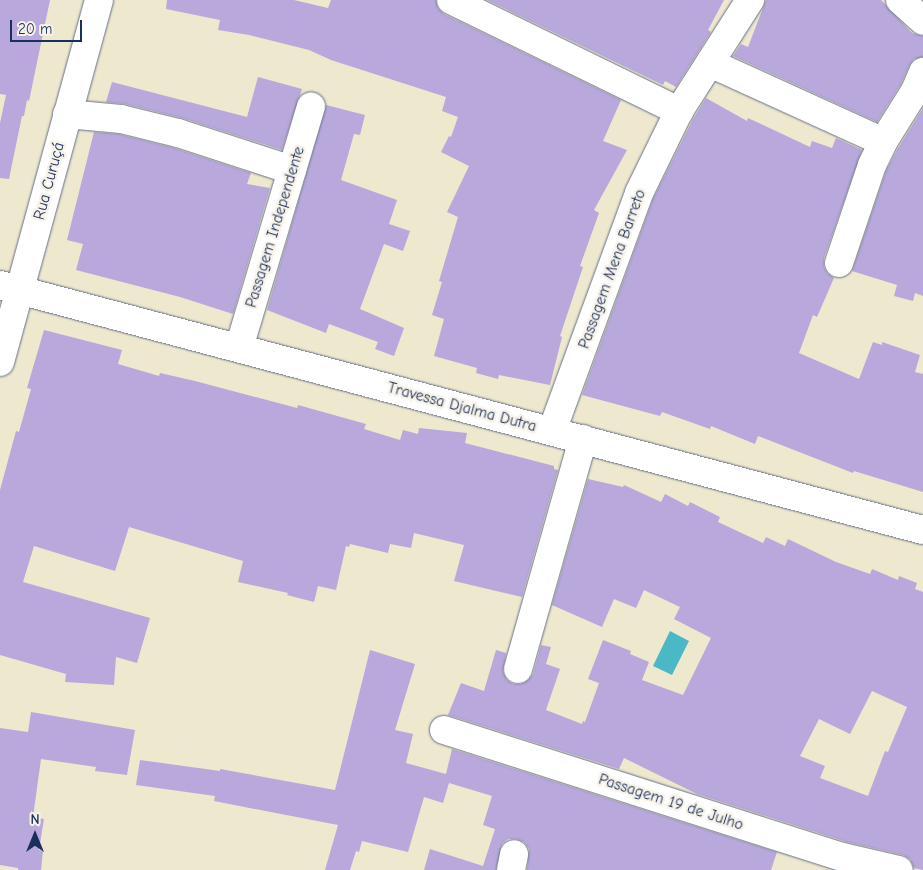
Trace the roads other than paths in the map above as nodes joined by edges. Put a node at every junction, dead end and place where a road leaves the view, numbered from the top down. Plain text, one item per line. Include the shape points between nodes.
1 (99, 0) edge
2 (451, 0) edge
3 (750, 0) edge
4 (900, 0) edge
5 (923, 21) edge
6 (710, 63) junction
7 (923, 72) edge
8 (311, 106) dead end
9 (679, 111) junction
10 (67, 114) junction
11 (883, 142) junction
12 (292, 170) junction
13 (838, 263) dead end
14 (9, 287) edge
15 (239, 348) junction
16 (0, 362) edge
17 (552, 431) junction
18 (583, 439) junction
19 (923, 530) edge
20 (518, 670) dead end
21 (444, 730) dead end
22 (899, 870) edge

1 - 10 street, Rua Curuçá
2 - 9 street
3 - 6 street, Passagem Mena Barreto
4 - 5 street
6 - 9 street, Passagem Mena Barreto
6 - 11 street
7 - 11 street
8 - 12 street, Passagem Independente
9 - 17 street, Passagem Mena Barreto via 639,193
10 - 12 street via 121,119 178,132
10 - 14 street, Rua Curuçá
11 - 13 street
12 - 15 street, Passagem Independente
14 - 15 street, Travessa Djalma Dutra
14 - 16 street, Rua Curuçá
15 - 17 street, Travessa Djalma Dutra
17 - 18 street, Travessa Djalma Dutra
18 - 19 street, Travessa Djalma Dutra
18 - 20 street
21 - 22 street, Passagem 19 de Julho via 843,857

